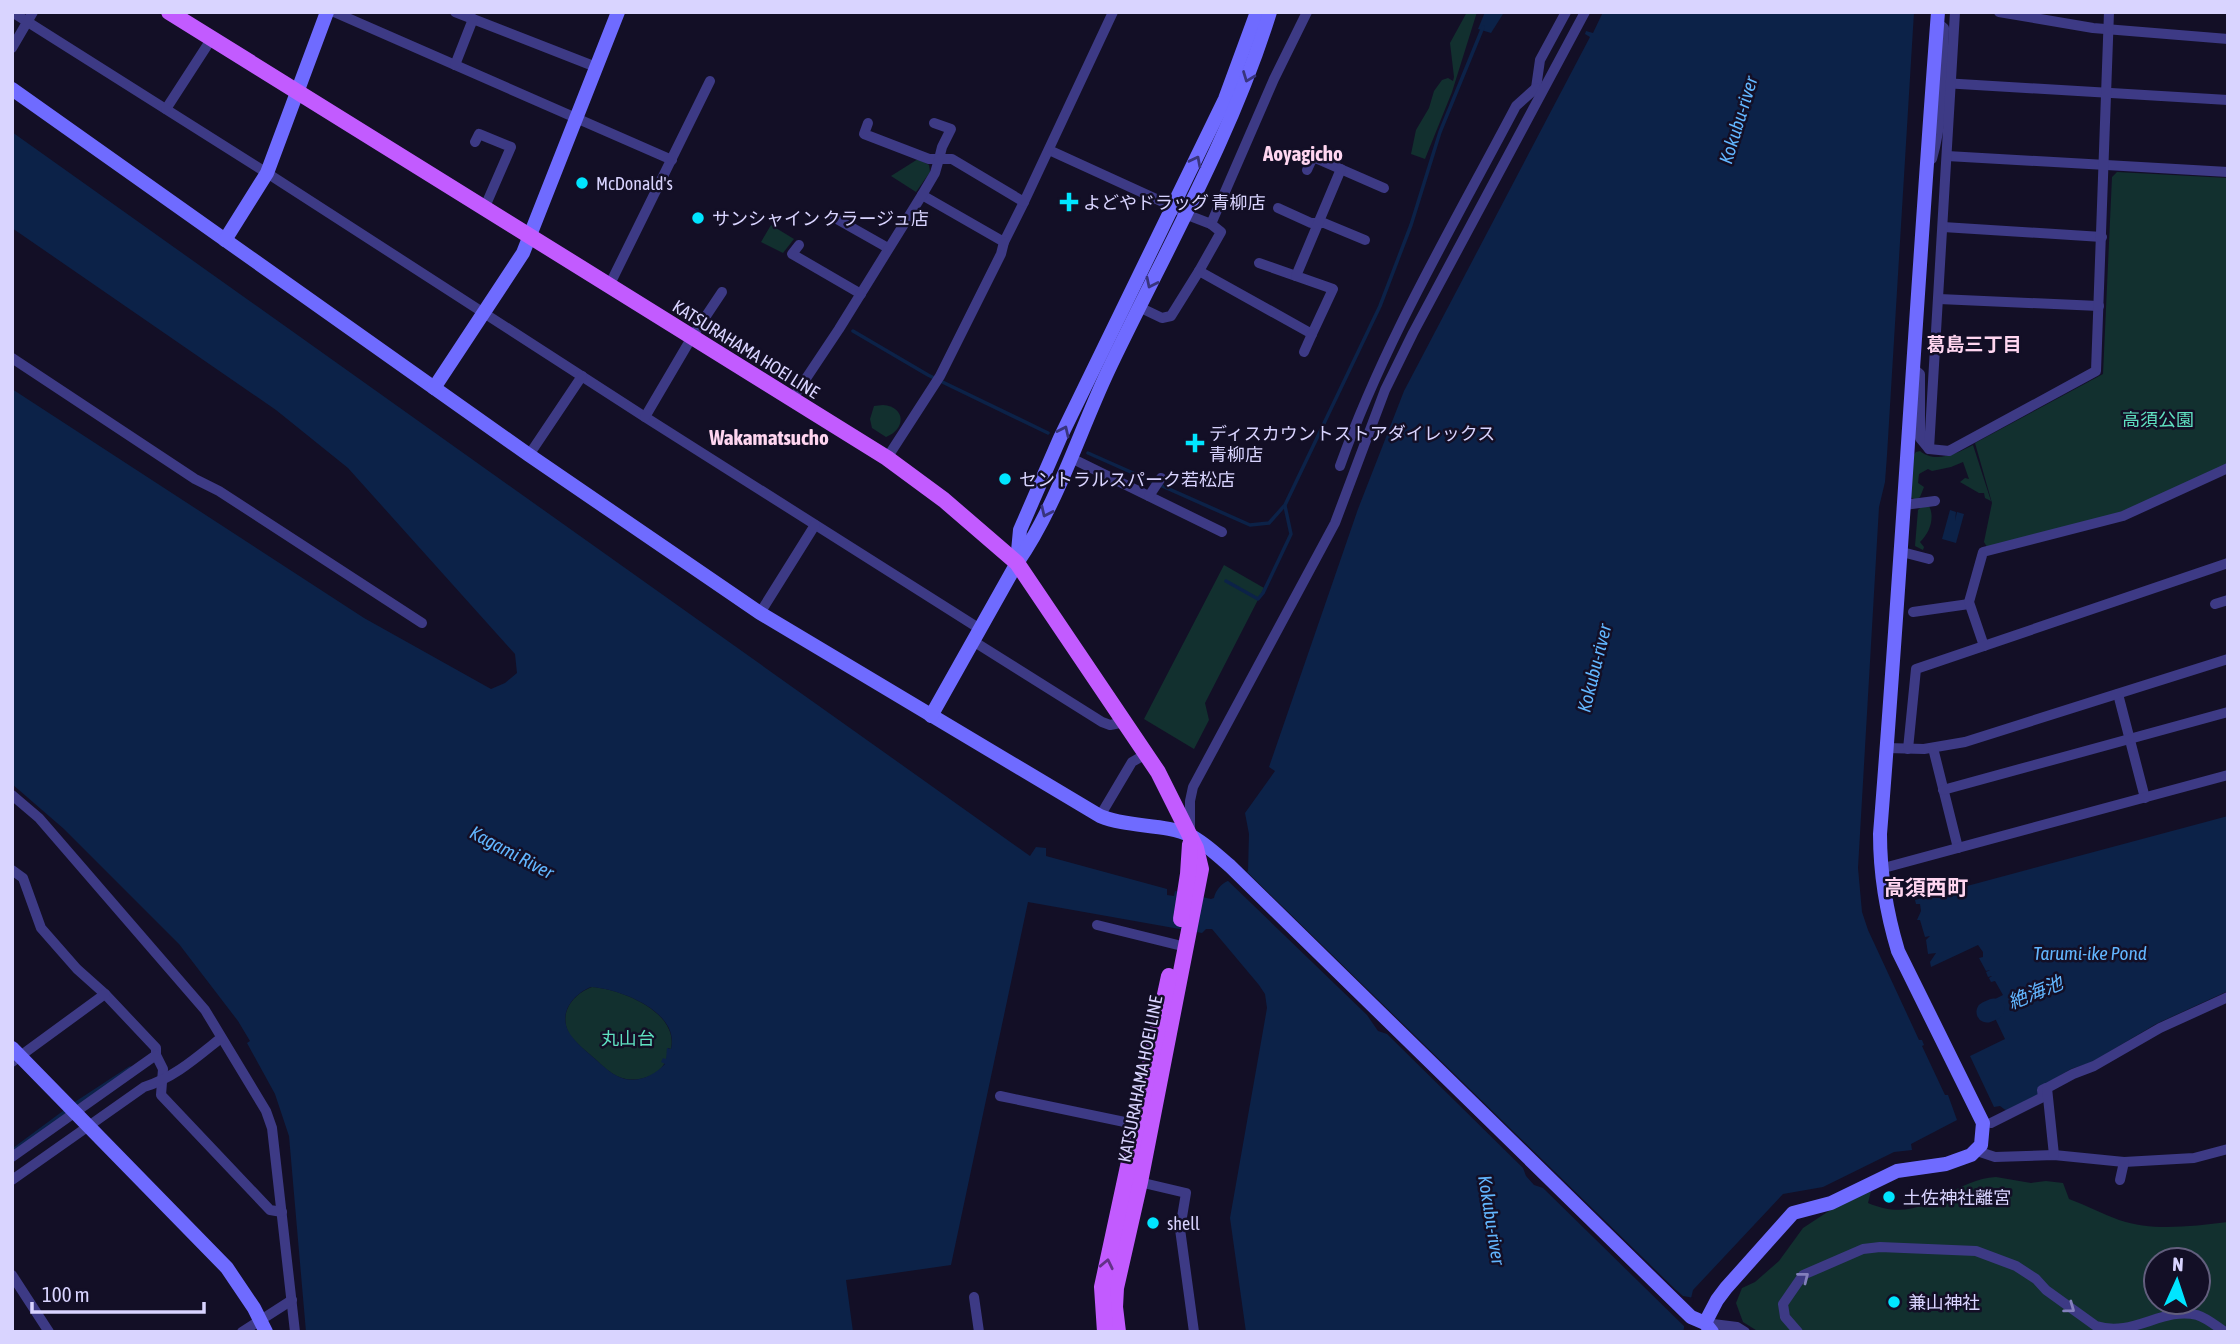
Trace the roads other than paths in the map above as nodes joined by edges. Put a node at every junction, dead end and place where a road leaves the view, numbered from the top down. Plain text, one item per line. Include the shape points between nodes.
1 (12, 12) edge
2 (33, 12) edge
3 (169, 12) edge
4 (327, 12) edge
5 (334, 12) edge
6 (455, 12) edge
7 (618, 12) edge
8 (1113, 12) edge
9 (1257, 12) edge
10 (1270, 12) edge
11 (1307, 12) edge
12 (1566, 12) edge
13 (1585, 12) edge
14 (1955, 12) edge
15 (1999, 12) edge
16 (2109, 12) edge
17 (1938, 17) edge
18 (473, 19) junction
19 (29, 23) junction
20 (2109, 29) junction
21 (212, 38) junction
22 (2228, 39) edge
23 (12, 48) edge
24 (455, 65) junction
25 (596, 67) junction
26 (710, 81) dead end
27 (1947, 83) junction
28 (12, 89) edge
29 (1539, 90) junction
30 (298, 91) junction
31 (2106, 93) junction
32 (2228, 100) edge
33 (166, 109) junction
34 (576, 117) junction
35 (868, 123) dead end
36 (934, 123) dead end
37 (475, 142) dead end
38 (1049, 150) junction
39 (1947, 156) junction
40 (939, 159) junction
41 (672, 160) junction
42 (2105, 165) junction
43 (1341, 169) junction
44 (1307, 170) dead end
45 (2228, 172) edge
46 (267, 173) junction
47 (1926, 176) junction
48 (1384, 188) dead end
49 (922, 195) junction
50 (1024, 202) junction
51 (1278, 208) dead end
52 (484, 209) junction
53 (1179, 211) junction
54 (835, 218) dead end
55 (1318, 223) junction
56 (1211, 224) junction
57 (1943, 227) junction
58 (2102, 237) junction
59 (530, 238) junction
60 (225, 240) junction
61 (1365, 240) dead end
62 (1004, 242) junction
63 (799, 245) dead end
64 (888, 248) junction
65 (1259, 262) dead end
66 (1199, 271) junction
67 (1296, 276) junction
68 (608, 286) junction
69 (722, 292) dead end
70 (862, 294) junction
71 (1938, 299) junction
72 (2099, 306) junction
73 (1139, 307) junction
74 (484, 313) junction
75 (1312, 334) junction
76 (692, 337) junction
77 (1304, 352) dead end
78 (12, 358) edge
79 (1913, 368) junction
80 (582, 376) junction
81 (434, 388) junction
82 (791, 401) junction
83 (645, 417) junction
84 (1929, 449) junction
85 (529, 455) junction
86 (887, 458) junction
87 (1071, 458) junction
88 (1340, 466) dead end
89 (2228, 468) edge
90 (1161, 478) dead end
91 (1149, 496) junction
92 (1935, 501) dead end
93 (1904, 505) junction
94 (816, 525) junction
95 (1222, 532) dead end
96 (1902, 552) junction
97 (1929, 559) dead end
98 (1017, 563) junction
99 (2228, 563) edge
100 (2228, 600) edge
101 (1969, 604) junction
102 (2215, 604) dead end
103 (1913, 612) dead end
104 (760, 613) junction
105 (422, 623) dead end
106 (976, 635) junction
107 (1984, 646) junction
108 (2228, 659) edge
109 (2118, 694) junction
110 (2228, 712) edge
111 (931, 716) junction
112 (1125, 722) junction
113 (2130, 738) junction
114 (1887, 748) junction
115 (1933, 748) junction
116 (1908, 749) junction
117 (1146, 754) junction
118 (2228, 775) edge
119 (1943, 790) junction
120 (12, 795) edge
121 (2145, 798) junction
122 (1100, 816) junction
123 (1190, 835) junction
124 (1958, 848) junction
125 (1880, 869) junction
126 (12, 870) edge
127 (1097, 925) dead end
128 (1182, 939) junction
129 (105, 994) junction
130 (2228, 997) edge
131 (221, 1038) junction
132 (156, 1055) junction
133 (15, 1056) edge
134 (160, 1082) junction
135 (2046, 1088) junction
136 (999, 1096) dead end
137 (76, 1112) junction
138 (1991, 1123) dead end
139 (89, 1126) junction
140 (1144, 1126) junction
141 (2228, 1149) edge
142 (1977, 1152) junction
143 (2054, 1155) junction
144 (12, 1157) edge
145 (2123, 1162) junction
146 (12, 1180) edge
147 (2120, 1180) dead end
148 (1133, 1181) junction
149 (282, 1212) junction
150 (12, 1275) edge
151 (974, 1297) dead end
152 (292, 1300) junction
153 (263, 1326) edge
154 (1718, 1328) edge
155 (49, 1332) edge
156 (242, 1332) edge
157 (295, 1332) edge
158 (979, 1332) edge
159 (1105, 1332) edge
160 (1118, 1332) edge
161 (1194, 1332) edge
162 (1745, 1332) edge
163 (1798, 1332) edge
164 (2225, 1332) edge

1 - 19 street
2 - 19 street
3 - 21 main road, KATSURAHAMA HOEI LINE
4 - 30 street
5 - 24 street
6 - 18 street
7 - 25 street
8 - 38 street
53 -> 9 street
10 -> 53 street via 1244,86
11 - 56 street
12 - 29 street via 1540,60
13 - 29 street
14 - 27 street
15 - 20 street
16 - 20 street
17 - 27 street via 1944,28
17 - 47 street
18 - 24 street
18 - 25 street
19 - 23 street
19 - 33 street
20 - 22 street
20 - 31 street
21 - 30 main road, KATSURAHAMA HOEI LINE
21 - 33 street
24 - 34 street
25 - 34 street
26 - 41 street
27 - 31 street
27 - 39 street
27 - 47 street
28 - 60 street
29 - 88 street via 1516,106 1398,330
29 - 123 street via 1385,390 1335,523 1193,787
30 - 46 street
30 - 52 main road, KATSURAHAMA HOEI LINE
31 - 32 street
31 - 42 street
33 - 46 street
34 - 41 street
34 - 59 street
35 - 40 street via 864,134
36 - 40 street via 951,129
37 - 52 street via 479,134 511,147
38 - 50 street
38 - 53 street
39 - 42 street
39 - 57 street
40 - 49 street
40 - 50 street via 952,159
41 - 68 street
42 - 45 street
42 - 58 street
43 - 44 street via 1313,157
43 - 48 street
43 - 55 street
46 - 60 street
46 - 74 street
47 - 79 street
49 - 62 street
49 - 64 street
50 - 62 street
51 - 55 street
52 - 59 main road, KATSURAHAMA HOEI LINE
53 - 56 street
53 -> 73 street
98 -> 53 street via 1020,530 1060,439
54 - 64 street
55 - 61 street
55 - 67 street
56 - 66 street via 1221,232
57 - 58 street
57 - 71 street
58 - 72 street
59 - 68 main road, KATSURAHAMA HOEI LINE
59 - 74 street
60 - 81 street
62 - 86 street via 938,379
63 - 70 street via 792,254
64 - 70 street
65 - 67 street
66 - 73 street via 1171,316 1162,318
66 - 75 street
67 - 75 street via 1333,289
68 - 76 main road, KATSURAHAMA HOEI LINE
69 - 76 street
70 - 82 street
71 - 72 street
71 - 84 street
72 - 84 street via 2096,371 1949,452
73 - 87 street
74 - 80 street
74 - 81 street
75 - 77 street
76 - 82 main road, KATSURAHAMA HOEI LINE
76 - 83 street
78 - 105 street
79 - 84 street via 1920,374 1920,438
79 - 93 street
80 - 83 street
80 - 85 street
81 - 85 street
82 - 86 main road, KATSURAHAMA HOEI LINE
83 - 94 street
85 - 104 street
86 - 98 main road, KATSURAHAMA HOEI LINE
87 - 91 street
87 -> 98 street via 1032,542
89 - 101 street via 2123,516 1983,552
90 - 91 street
91 - 95 street
92 - 93 street
93 - 96 street
94 - 104 street
94 - 106 street
96 - 97 street
96 - 114 street
98 - 106 street
98 - 112 main road, KATSURAHAMA HOEI LINE
99 - 107 street
100 - 102 street
101 - 103 street
101 - 107 street
104 - 111 street
106 - 111 street
106 - 112 street via 1102,723
107 - 116 street via 1916,670
108 - 109 street
109 - 113 street
109 - 115 street
110 - 113 street
111 - 122 street
112 - 117 main road, KATSURAHAMA HOEI LINE
113 - 119 street
113 - 121 street
114 - 116 street
114 - 125 street
115 - 116 street
115 - 119 street
117 - 122 street via 1132,762
117 - 123 main road, KATSURAHAMA HOEI LINE
118 - 121 street
119 - 124 street
120 - 131 street via 39,818 205,1010
121 - 124 street
122 - 123 street
123 - 128 main road, KATSURAHAMA HOEI LINE via 1192,891
123 - 154 street via 1230,866 1691,1317
124 - 125 street
125 - 142 street via 1898,951 1983,1123
126 - 129 street via 23,878 41,928
127 - 128 street
128 - 140 main road, KATSURAHAMA HOEI LINE
129 - 132 street via 156,1048
129 - 133 street
130 - 135 street
131 - 134 street
131 - 149 street via 272,1128
132 - 134 street via 163,1069
132 - 137 street
133 - 137 street
134 - 139 street via 144,1087
134 - 149 street via 161,1095 270,1210
135 - 138 street via 2043,1097
135 - 143 street
136 - 140 street
137 - 139 street
137 - 144 street
139 - 146 street
139 - 153 street via 227,1268
140 - 148 main road, KATSURAHAMA HOEI LINE
141 - 145 street via 2194,1158
142 - 143 street via 1995,1157
142 - 154 street via 1946,1164 1897,1171 1831,1203 1793,1213 1717,1300
143 - 145 street
145 - 147 street
159 -> 148 main road, KATSURAHAMA HOEI LINE via 1102,1287
148 - 160 main road, KATSURAHAMA HOEI LINE via 1116,1289
148 - 161 street via 1186,1193 1180,1229
149 - 152 street
150 - 155 street
151 - 158 street
152 - 153 street
152 - 157 street
153 - 156 street
154 - 162 street via 1737,1327
163 -> 164 street via 1785,1317 1783,1304 1803,1275 1843,1256 1880,1247 1976,1251 1995,1257 2036,1279 2105,1329 2127,1329 2184,1314 2204,1318

